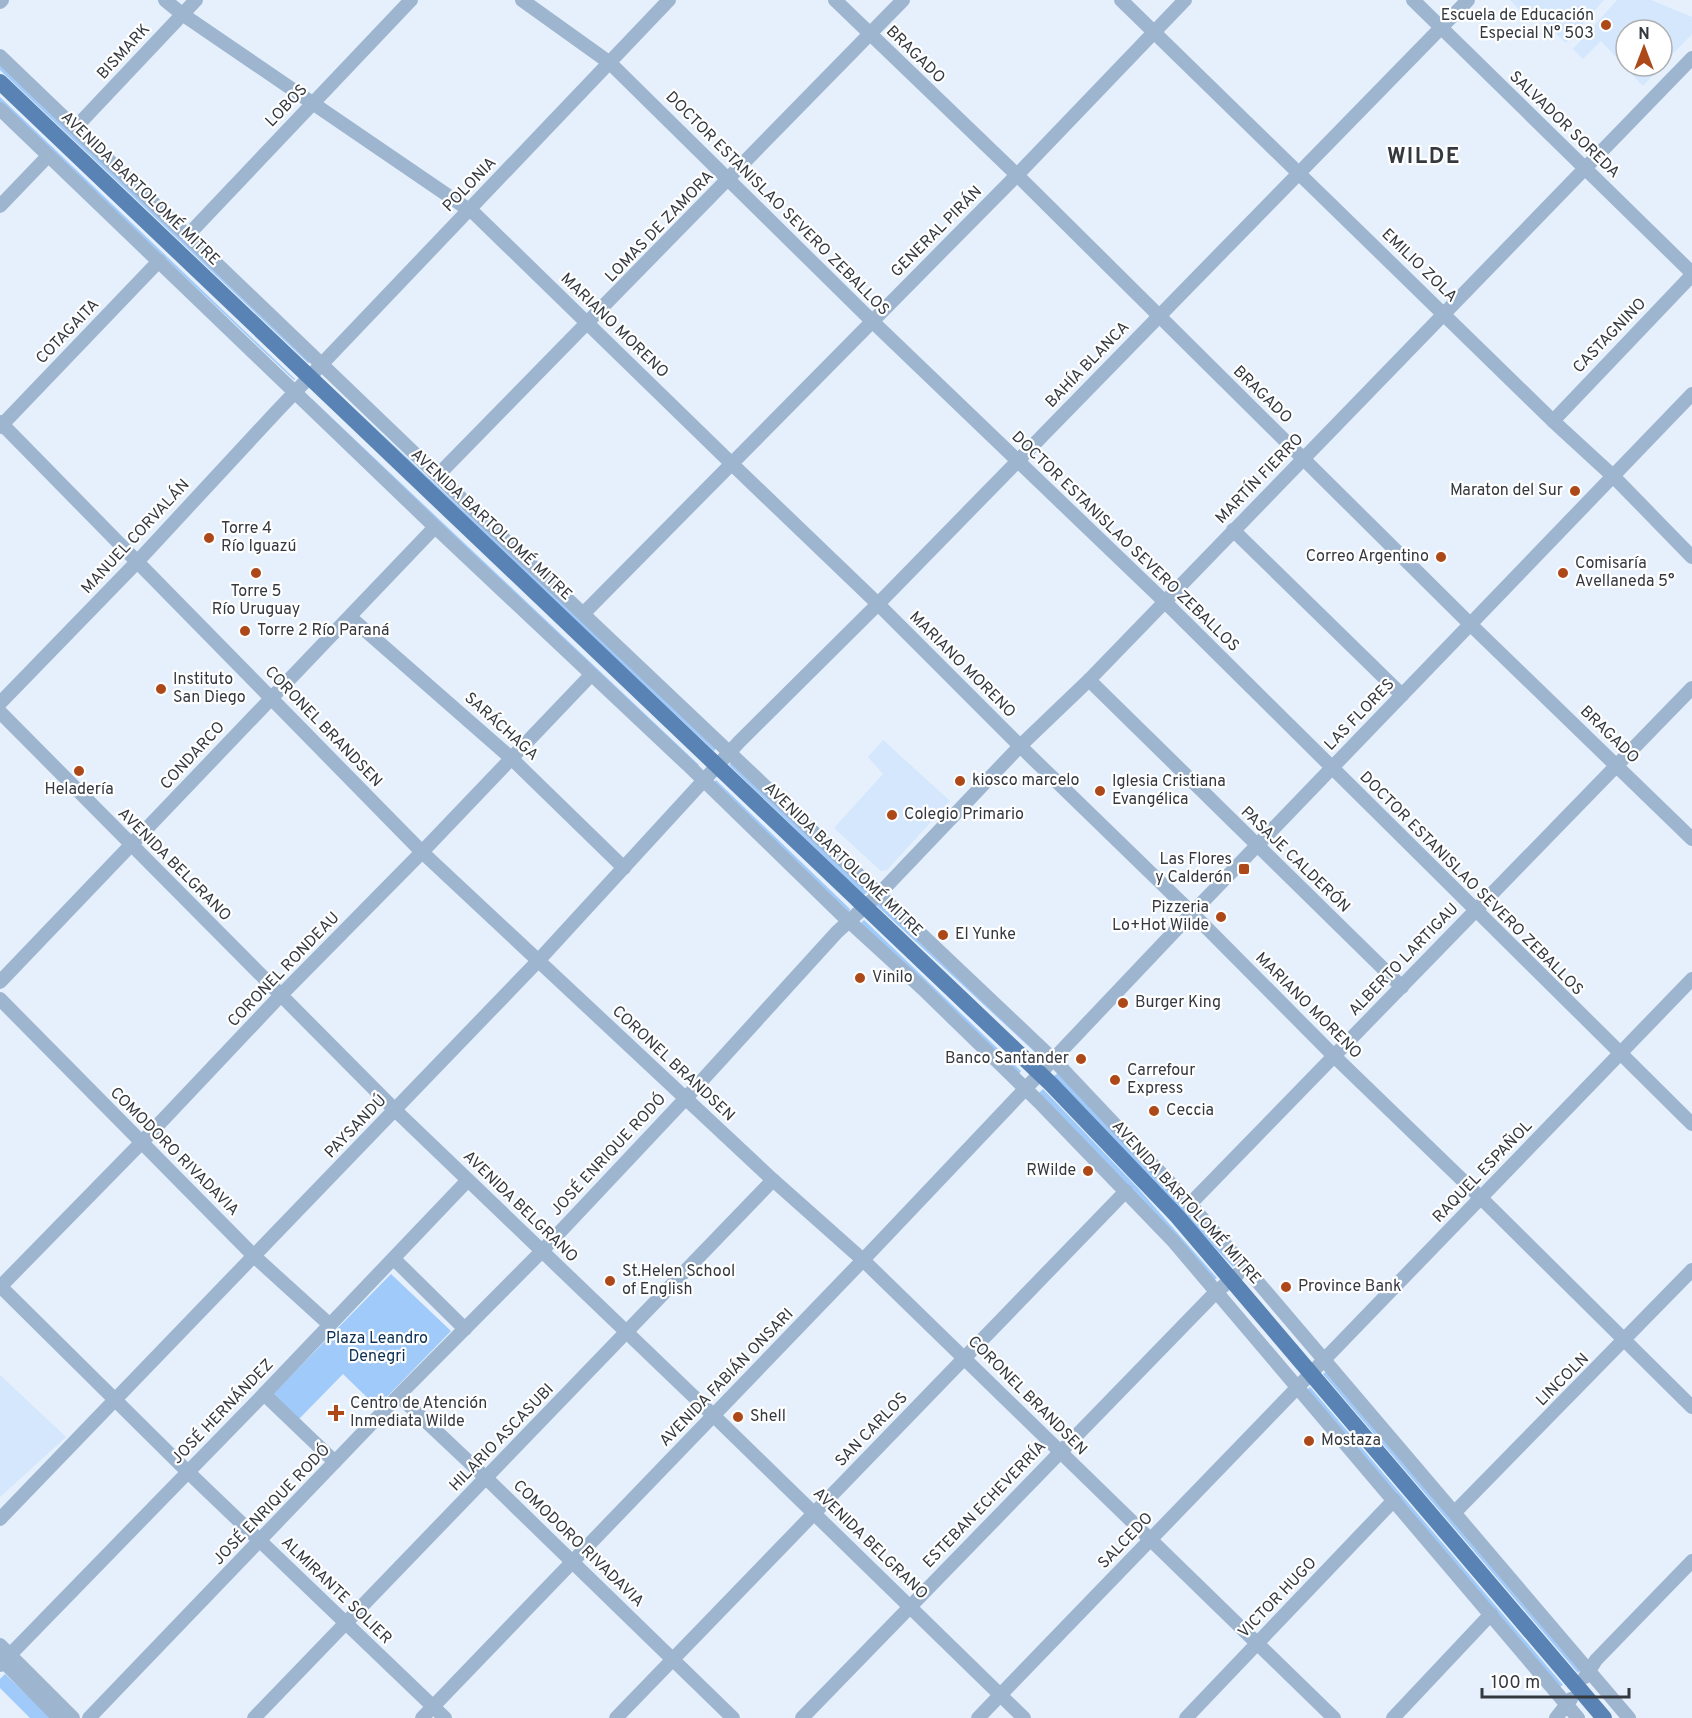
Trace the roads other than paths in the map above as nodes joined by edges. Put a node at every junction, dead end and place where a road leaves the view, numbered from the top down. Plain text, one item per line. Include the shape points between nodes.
1 (165, 0) edge
2 (196, 0) edge
3 (411, 0) edge
4 (522, 0) edge
5 (669, 0) edge
6 (834, 0) edge
7 (903, 0) edge
8 (1121, 0) edge
9 (1185, 0) edge
10 (1413, 0) edge
11 (1468, 0) edge
12 (182, 14) junction
13 (1441, 28) junction
14 (1154, 32) junction
15 (870, 35) junction
16 (0, 56) edge
17 (1692, 58) edge
18 (610, 63) junction
19 (0, 82) edge
20 (313, 103) junction
21 (0, 110) edge
22 (76, 128) junction
23 (48, 156) junction
24 (1586, 169) junction
25 (1299, 172) junction
26 (1017, 175) junction
27 (730, 179) junction
28 (0, 206) edge
29 (469, 210) junction
30 (188, 235) junction
31 (159, 261) junction
32 (1692, 274) edge
33 (1445, 314) junction
34 (1158, 316) junction
35 (872, 321) junction
36 (589, 323) junction
37 (323, 365) junction
38 (310, 379) junction
39 (296, 393) junction
40 (1692, 394) edge
41 (1552, 421) junction
42 (1, 424) edge
43 (1304, 458) junction
44 (1018, 460) junction
45 (732, 464) junction
46 (438, 475) junction
47 (1614, 477) junction
48 (435, 527) junction
49 (1233, 530) junction
50 (1692, 557) edge
51 (137, 562) junction
52 (1165, 602) junction
53 (878, 604) junction
54 (584, 613) junction
55 (350, 617) junction
56 (1470, 624) junction
57 (591, 675) junction
58 (1089, 680) junction
59 (1690, 694) edge
60 (1402, 695) junction
61 (271, 698) junction
62 (0, 703) edge
63 (0, 712) edge
64 (1020, 746) junction
65 (730, 752) junction
66 (512, 758) junction
67 (1617, 765) junction
68 (716, 767) junction
69 (1331, 769) junction
70 (703, 781) junction
71 (1692, 839) edge
72 (131, 845) junction
73 (1256, 846) junction
74 (422, 852) junction
75 (624, 868) junction
76 (879, 894) junction
77 (864, 907) junction
78 (1476, 910) junction
79 (1192, 913) junction
80 (849, 921) junction
81 (538, 961) junction
82 (1692, 979) edge
83 (0, 982) edge
84 (1402, 987) junction
85 (280, 996) junction
86 (0, 999) edge
87 (1620, 1054) junction
88 (1334, 1056) junction
89 (1053, 1059) junction
90 (1040, 1074) junction
91 (1025, 1089) junction
92 (686, 1098) junction
93 (395, 1110) junction
94 (1692, 1124) edge
95 (141, 1143) junction
96 (468, 1180) junction
97 (773, 1180) junction
98 (1126, 1191) junction
99 (1481, 1198) junction
100 (1190, 1204) junction
101 (542, 1251) junction
102 (255, 1257) junction
103 (394, 1259) junction
104 (863, 1260) junction
105 (1245, 1268) junction
106 (1692, 1270) edge
107 (1230, 1280) junction
108 (0, 1286) edge
109 (1216, 1292) junction
110 (330, 1325) junction
111 (465, 1329) junction
112 (627, 1333) junction
113 (1624, 1341) junction
114 (966, 1359) junction
115 (1324, 1360) junction
116 (1311, 1374) junction
117 (1298, 1388) junction
118 (264, 1394) junction
119 (399, 1396) junction
120 (116, 1400) junction
121 (1692, 1407) edge
122 (714, 1416) junction
123 (1060, 1452) junction
124 (335, 1462) junction
125 (188, 1472) junction
126 (486, 1478) junction
127 (1394, 1500) junction
128 (1455, 1512) junction
129 (814, 1513) junction
130 (0, 1519) edge
131 (1150, 1539) junction
132 (260, 1542) junction
133 (572, 1561) junction
134 (1692, 1561) edge
135 (910, 1606) junction
136 (1491, 1614) junction
137 (345, 1623) junction
138 (1257, 1644) junction
139 (3, 1657) edge
140 (674, 1659) junction
141 (1588, 1671) junction
142 (1578, 1687) junction
143 (1000, 1695) junction
144 (1567, 1705) junction
145 (433, 1706) junction
146 (59, 1718) edge
147 (73, 1718) edge
148 (89, 1718) edge
149 (254, 1718) edge
150 (422, 1718) edge
151 (445, 1718) edge
152 (616, 1718) edge
153 (733, 1718) edge
154 (802, 1718) edge
155 (978, 1718) edge
156 (1024, 1718) edge
157 (1186, 1718) edge
158 (1334, 1718) edge
159 (1393, 1718) edge
160 (1556, 1718) edge
161 (1578, 1718) edge
162 (1604, 1718) edge
163 (1629, 1718) edge

1 - 12 street, MARIANO MORENO
2 - 12 street, BISMARK
3 - 20 street, LOBOS
4 - 18 street, DOCTOR ESTANISLAO SEVERO ZEBALLOS
5 - 18 street, POLONIA
6 - 15 street, BRAGADO
7 - 15 street, LOMAS DE ZAMORA
8 - 14 street, EMILIO ZOLA
9 - 14 street, GENERAL PIRÁN
10 - 13 street, SALVADOR SOREDA
11 - 13 street, BAHÍA BLANCA
12 - 20 street, MARIANO MORENO
12 - 22 street, BISMARK
13 - 24 street, SALVADOR SOREDA
13 - 25 street, BAHÍA BLANCA
14 - 25 street, EMILIO ZOLA
14 - 26 street, GENERAL PIRÁN
15 - 26 street, BRAGADO
15 - 27 street, LOMAS DE ZAMORA
16 - 22 street, AVENIDA BARTOLOMÉ MITRE
17 - 24 street, MARTÍN FIERRO
18 - 27 street, DOCTOR ESTANISLAO SEVERO ZEBALLOS
18 - 29 street, POLONIA
19 - 38 main road, AVENIDA BARTOLOMÉ MITRE
20 - 29 street, MARIANO MORENO
20 - 30 street, LOBOS
21 - 23 street
22 - 30 street, AVENIDA BARTOLOMÉ MITRE
23 - 28 street
23 - 31 street
24 - 32 street, SALVADOR SOREDA
24 - 33 street, MARTÍN FIERRO
25 - 33 street, EMILIO ZOLA
25 - 34 street, BAHÍA BLANCA
26 - 34 street, BRAGADO
26 - 35 street, GENERAL PIRÁN
27 - 35 street, DOCTOR ESTANISLAO SEVERO ZEBALLOS
27 - 36 street, LOMAS DE ZAMORA
29 - 36 street, MARIANO MORENO
29 - 37 street, POLONIA
30 - 37 street, AVENIDA BARTOLOMÉ MITRE
31 - 39 street
31 - 42 street, COTAGAITA
32 - 41 street, CASTAGNINO
33 - 41 street, EMILIO ZOLA
33 - 43 street, MARTÍN FIERRO
34 - 43 street, BRAGADO
34 - 44 street, BAHÍA BLANCA
35 - 44 street, DOCTOR ESTANISLAO SEVERO ZEBALLOS
35 - 45 street, GENERAL PIRÁN
36 - 45 street, MARIANO MORENO
36 - 46 street, LOMAS DE ZAMORA
37 - 38 street, POLONIA
37 - 46 street, AVENIDA BARTOLOMÉ MITRE
38 - 39 street, POLONIA
38 - 68 main road, AVENIDA BARTOLOMÉ MITRE
39 - 48 street
39 - 51 street, MANUEL CORVALÁN
40 - 47 street, LAS FLORES
41 - 47 street, EMILIO ZOLA
42 - 51 street, CORONEL BRANDSEN
43 - 49 street, MARTÍN FIERRO
43 - 56 street, BRAGADO
44 - 52 street, DOCTOR ESTANISLAO SEVERO ZEBALLOS
44 - 53 street, BAHÍA BLANCA
45 - 53 street, MARIANO MORENO
45 - 54 street, GENERAL PIRÁN
46 - 54 street, AVENIDA BARTOLOMÉ MITRE
47 - 50 street, EMILIO ZOLA
47 - 56 street, LAS FLORES
48 - 55 street, CONDARCO
48 - 57 street
49 - 52 street, MARTÍN FIERRO
49 - 60 street
51 - 61 street, CORONEL BRANDSEN
51 - 62 street, MANUEL CORVALÁN
52 - 58 street, MARTÍN FIERRO
52 - 69 street, DOCTOR ESTANISLAO SEVERO ZEBALLOS
53 - 64 street, MARIANO MORENO
53 - 65 street, BAHÍA BLANCA
54 - 65 street, AVENIDA BARTOLOMÉ MITRE
55 - 61 street, CONDARCO
55 - 66 street, SARÁCHAGA
56 - 60 street, LAS FLORES
56 - 67 street, BRAGADO
57 - 66 street, CORONEL RONDEAU
57 - 70 street
58 - 64 street, MARTÍN FIERRO
58 - 73 street, PASAJE CALDERÓN
59 - 67 street, ALBERTO LARTIGAU
60 - 69 street, LAS FLORES
61 - 72 street, CONDARCO
61 - 74 street, CORONEL BRANDSEN
63 - 72 street, AVENIDA BELGRANO
64 - 76 street, MARTÍN FIERRO
64 - 79 street, MARIANO MORENO
65 - 68 street, PAYSANDÚ
65 - 76 street, AVENIDA BARTOLOMÉ MITRE
66 - 74 street, CORONEL RONDEAU
66 - 75 street, SARÁCHAGA
67 - 71 street, BRAGADO
67 - 78 street, ALBERTO LARTIGAU
68 - 70 street, PAYSANDÚ
68 - 77 main road, AVENIDA BARTOLOMÉ MITRE
69 - 73 street, LAS FLORES
69 - 78 street, DOCTOR ESTANISLAO SEVERO ZEBALLOS
70 - 75 street, PAYSANDÚ
70 - 80 street
72 - 83 street, CONDARCO
72 - 85 street, AVENIDA BELGRANO
73 - 79 street, LAS FLORES
73 - 84 street, PASAJE CALDERÓN
74 - 81 street, CORONEL BRANDSEN
74 - 85 street, CORONEL RONDEAU
75 - 81 street, PAYSANDÚ
76 - 77 street, MARTÍN FIERRO
76 - 89 street, AVENIDA BARTOLOMÉ MITRE
77 - 80 street, MARTÍN FIERRO
77 - 90 main road, AVENIDA BARTOLOMÉ MITRE
78 - 84 street, ALBERTO LARTIGAU
78 - 87 street, DOCTOR ESTANISLAO SEVERO ZEBALLOS
79 - 88 street, MARIANO MORENO
79 - 89 street, LAS FLORES
80 - 91 street
80 - 92 street, JOSÉ ENRIQUE RODÓ
81 - 92 street, CORONEL BRANDSEN
81 - 93 street, PAYSANDÚ
82 - 87 street, RAQUEL ESPAÑOL
84 - 88 street, ALBERTO LARTIGAU
85 - 93 street, AVENIDA BELGRANO
85 - 95 street, CORONEL RONDEAU
86 - 95 street, COMODORO RIVADAVIA
87 - 94 street, DOCTOR ESTANISLAO SEVERO ZEBALLOS
87 - 99 street, RAQUEL ESPAÑOL
88 - 99 street, MARIANO MORENO
88 - 100 street, ALBERTO LARTIGAU
89 - 90 street, AVENIDA FABIÁN ONSARI
89 - 100 street, AVENIDA BARTOLOMÉ MITRE
90 - 91 street, AVENIDA FABIÁN ONSARI
90 - 107 main road, AVENIDA BARTOLOMÉ MITRE via 1177,1216
91 - 98 street
91 - 104 street, AVENIDA FABIÁN ONSARI
92 - 97 street, CORONEL BRANDSEN
92 - 101 street, JOSÉ ENRIQUE RODÓ
93 - 96 street, AVENIDA BELGRANO
93 - 102 street, PAYSANDÚ
95 - 102 street, COMODORO RIVADAVIA
95 - 108 street, CORONEL RONDEAU
96 - 101 street, AVENIDA BELGRANO
96 - 103 street, JOSÉ HERNÁNDEZ
97 - 104 street, CORONEL BRANDSEN
97 - 112 street, HILARIO ASCASUBI
98 - 109 street
98 - 114 street, SAN CARLOS
99 - 113 street, MARIANO MORENO
99 - 115 street, RAQUEL ESPAÑOL
100 - 105 street, AVENIDA BARTOLOMÉ MITRE
101 - 111 street, JOSÉ ENRIQUE RODÓ
101 - 112 street, AVENIDA BELGRANO
102 - 110 street, COMODORO RIVADAVIA
102 - 120 street, PAYSANDÚ
103 - 110 street, JOSÉ HERNÁNDEZ
103 - 111 street
104 - 114 street, CORONEL BRANDSEN
104 - 122 street, AVENIDA FABIÁN ONSARI
105 - 107 street, ESTEBAN ECHEVERRÍA
105 - 115 street, AVENIDA BARTOLOMÉ MITRE
106 - 113 street, LINCOLN
107 - 109 street, ESTEBAN ECHEVERRÍA
107 - 116 main road, AVENIDA BARTOLOMÉ MITRE
108 - 120 street, ALMIRANTE SOLIER
109 - 117 street
109 - 123 street, ESTEBAN ECHEVERRÍA
110 - 118 street, JOSÉ HERNÁNDEZ
111 - 119 street, JOSÉ ENRIQUE RODÓ
112 - 122 street, AVENIDA BELGRANO
112 - 126 street, HILARIO ASCASUBI
113 - 121 street, MARIANO MORENO
113 - 128 street, LINCOLN
114 - 123 street, CORONEL BRANDSEN
114 - 129 street, SAN CARLOS
115 - 116 street, RAQUEL ESPAÑOL
115 - 128 street, AVENIDA BARTOLOMÉ MITRE
116 - 117 street, RAQUEL ESPAÑOL
116 - 142 main road, AVENIDA BARTOLOMÉ MITRE
117 - 127 street
117 - 131 street, SALCEDO
118 - 124 street
118 - 125 street, JOSÉ HERNÁNDEZ
119 - 124 street, JOSÉ ENRIQUE RODÓ
119 - 126 street, COMODORO RIVADAVIA
120 - 125 street, ALMIRANTE SOLIER
120 - 130 street, PAYSANDÚ
122 - 129 street, AVENIDA BELGRANO
122 - 133 street, AVENIDA FABIÁN ONSARI
123 - 131 street, CORONEL BRANDSEN
123 - 135 street, ESTEBAN ECHEVERRÍA
124 - 132 street, JOSÉ ENRIQUE RODÓ
125 - 132 street, ALMIRANTE SOLIER
125 - 139 street, JOSÉ HERNÁNDEZ
126 - 133 street, COMODORO RIVADAVIA
126 - 137 street, HILARIO ASCASUBI
127 - 136 street
127 - 138 street, VICTOR HUGO
128 - 141 street, AVENIDA BARTOLOMÉ MITRE
129 - 135 street, AVENIDA BELGRANO
129 - 140 street, SAN CARLOS
131 - 138 street, CORONEL BRANDSEN
131 - 143 street, SALCEDO
132 - 137 street, ALMIRANTE SOLIER
132 - 148 street, JOSÉ ENRIQUE RODÓ
133 - 140 street, COMODORO RIVADAVIA
133 - 145 street, AVENIDA FABIÁN ONSARI
134 - 141 street
135 - 143 street, AVENIDA BELGRANO
135 - 154 street, ESTEBAN ECHEVERRÍA
136 - 144 street
136 - 159 street
137 - 145 street, ALMIRANTE SOLIER
137 - 149 street, HILARIO ASCASUBI
138 - 157 street, VICTOR HUGO
138 - 158 street, CORONEL BRANDSEN
139 - 146 street
139 - 147 street
140 - 152 street, SAN CARLOS
140 - 153 street, COMODORO RIVADAVIA
141 - 142 street
141 - 163 street, AVENIDA BARTOLOMÉ MITRE
142 - 144 street
142 - 162 main road, AVENIDA BARTOLOMÉ MITRE
143 - 155 street, SALCEDO
143 - 156 street, AVENIDA BELGRANO
144 - 160 street
144 - 161 street
145 - 150 street, AVENIDA FABIÁN ONSARI
145 - 151 street, ALMIRANTE SOLIER

